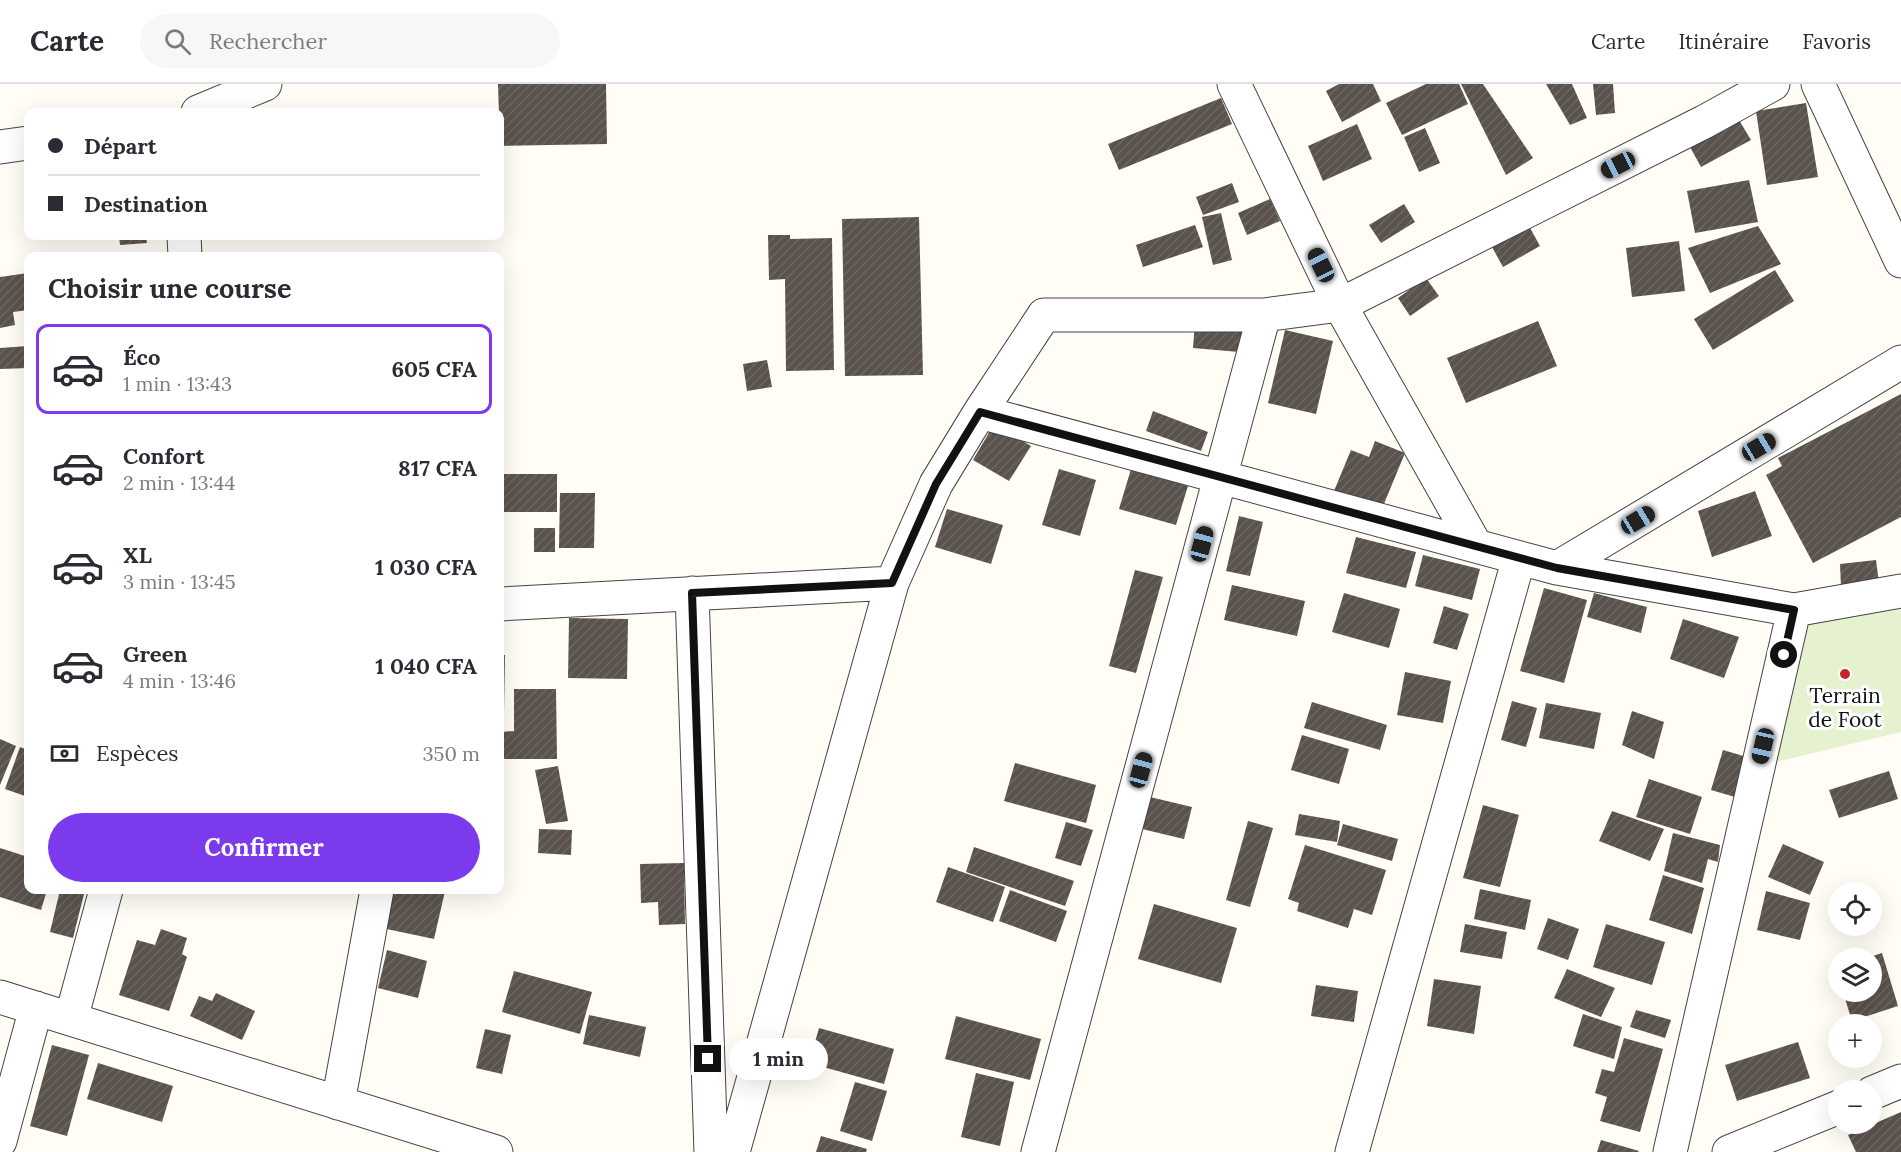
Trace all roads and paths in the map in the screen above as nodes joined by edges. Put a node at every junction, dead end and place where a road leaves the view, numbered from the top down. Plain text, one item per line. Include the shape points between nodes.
1 (263, 84) edge
2 (1234, 84) edge
3 (1773, 84) edge
4 (1818, 84) edge
5 (207, 108) edge
6 (24, 144) edge
7 (0, 147) edge
8 (1901, 261) edge
9 (1340, 305) junction
10 (1264, 315) junction
11 (1901, 362) edge
12 (980, 412) junction
13 (1220, 477) junction
14 (1476, 546) junction
15 (1519, 558) junction
16 (1557, 568) junction
17 (892, 583) junction
18 (1901, 591) edge
19 (692, 593) junction
20 (504, 604) edge
21 (1794, 610) junction
22 (105, 894) edge
23 (375, 894) edge
24 (0, 997) edge
25 (36, 1008) junction
26 (71, 1019) junction
27 (1901, 1081) edge
28 (1882, 1089) edge
29 (338, 1103) junction
30 (1828, 1112) edge
31 (0, 1141) edge
32 (496, 1152) edge
33 (711, 1152) edge
34 (733, 1152) edge
35 (1038, 1152) edge
36 (1352, 1152) edge
37 (1670, 1152) edge
38 (1729, 1152) edge

1 - 5 street
2 - 9 street
3 - 9 street
4 - 8 street
6 - 7 street
9 - 10 street
9 - 14 street
10 - 12 street via 1044,315
10 - 13 street
11 - 16 street
12 - 13 street
12 - 17 street via 936,484
13 - 14 street
13 - 35 street
14 - 15 street
15 - 16 street
15 - 36 street
16 - 21 street
17 - 19 street
17 - 34 street
18 - 21 street
19 - 20 street
19 - 33 street
21 - 37 street
22 - 26 street
23 - 29 street
24 - 25 street
25 - 26 street
25 - 31 street
26 - 29 street
27 - 28 street
29 - 32 street
30 - 38 street

